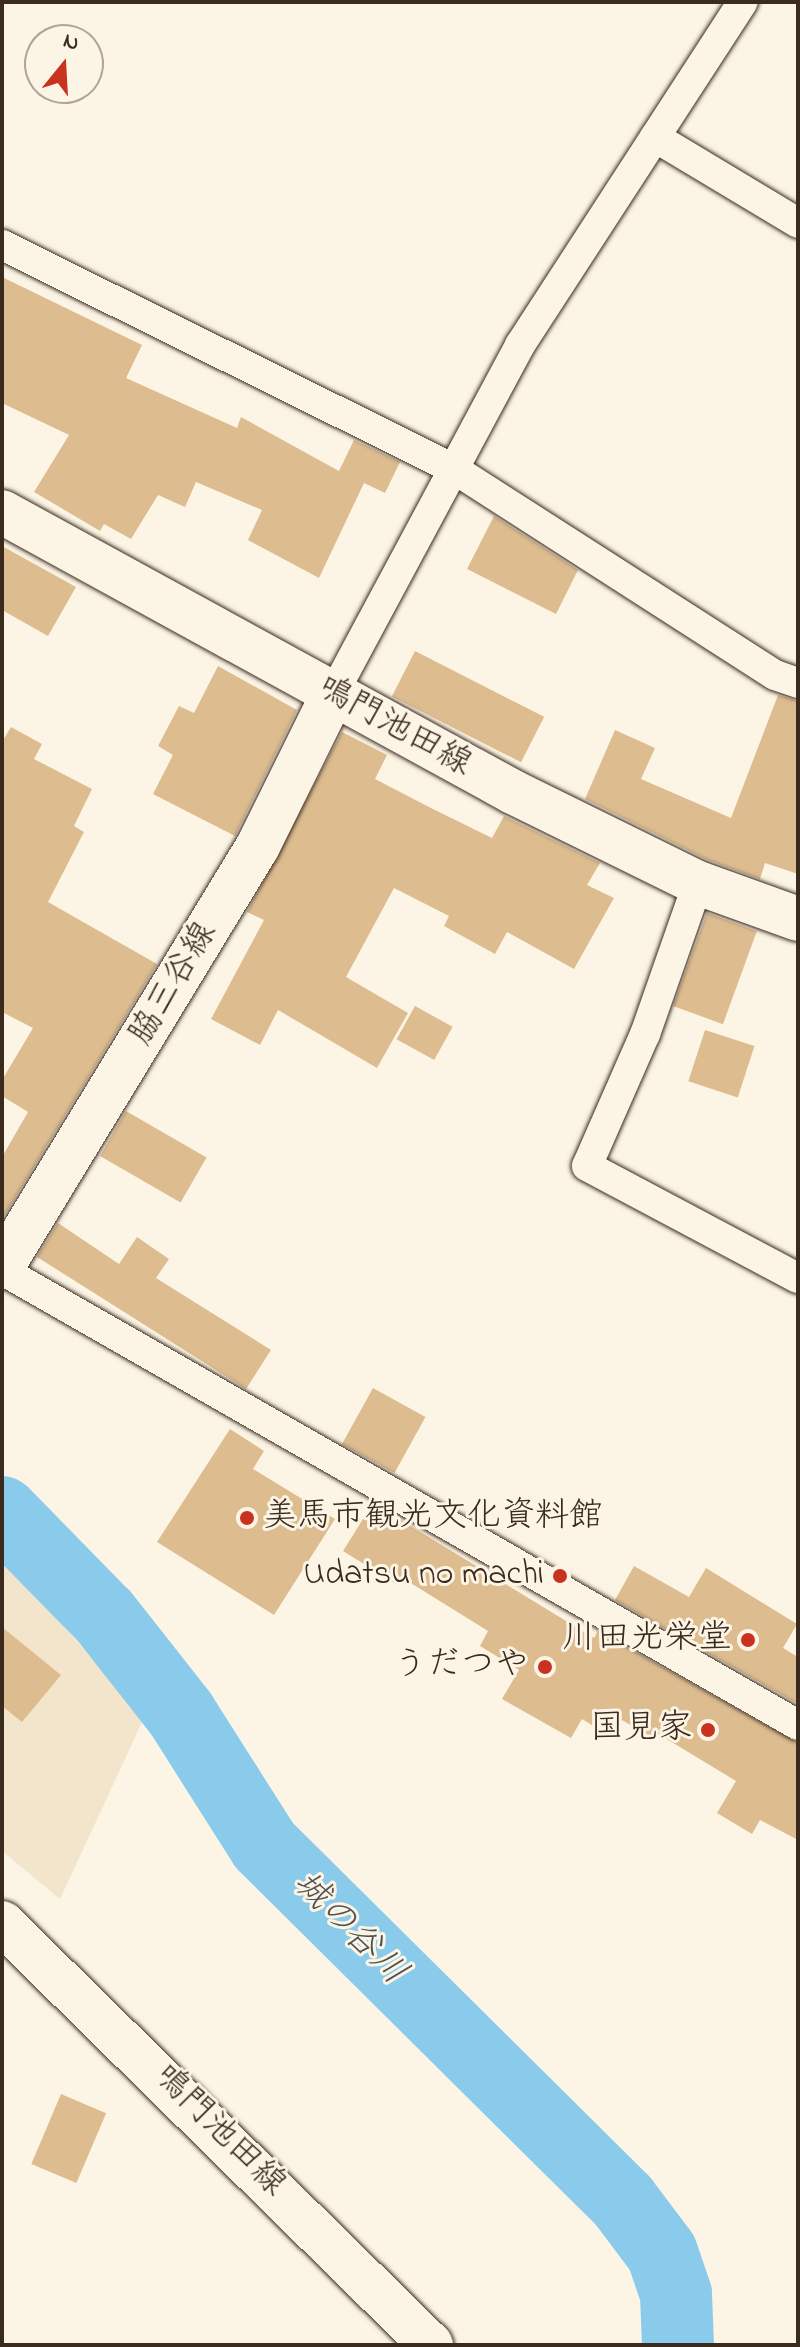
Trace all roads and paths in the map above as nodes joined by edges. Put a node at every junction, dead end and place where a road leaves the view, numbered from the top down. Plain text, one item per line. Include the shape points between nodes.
1 (743, 2) edge
2 (655, 137) junction
3 (798, 223) edge
4 (2, 245) edge
5 (454, 469) junction
6 (2, 512) edge
7 (798, 683) edge
8 (333, 694) junction
9 (698, 883) junction
10 (798, 919) edge
11 (2, 1268) edge
12 (798, 1278) edge
13 (798, 1725) edge
14 (2, 1923) edge
15 (431, 2345) edge

1 - 2 street
2 - 3 street
2 - 5 street via 520,345
4 - 5 street
5 - 7 street via 775,675
5 - 8 street
6 - 8 main road, 鳴門池田線
8 - 9 main road, 鳴門池田線
8 - 11 main road, 脇三谷線 via 257,848
9 - 10 main road, 鳴門池田線
9 - 12 street via 645,1034 587,1166
11 - 13 street
14 - 15 main road, 鳴門池田線

